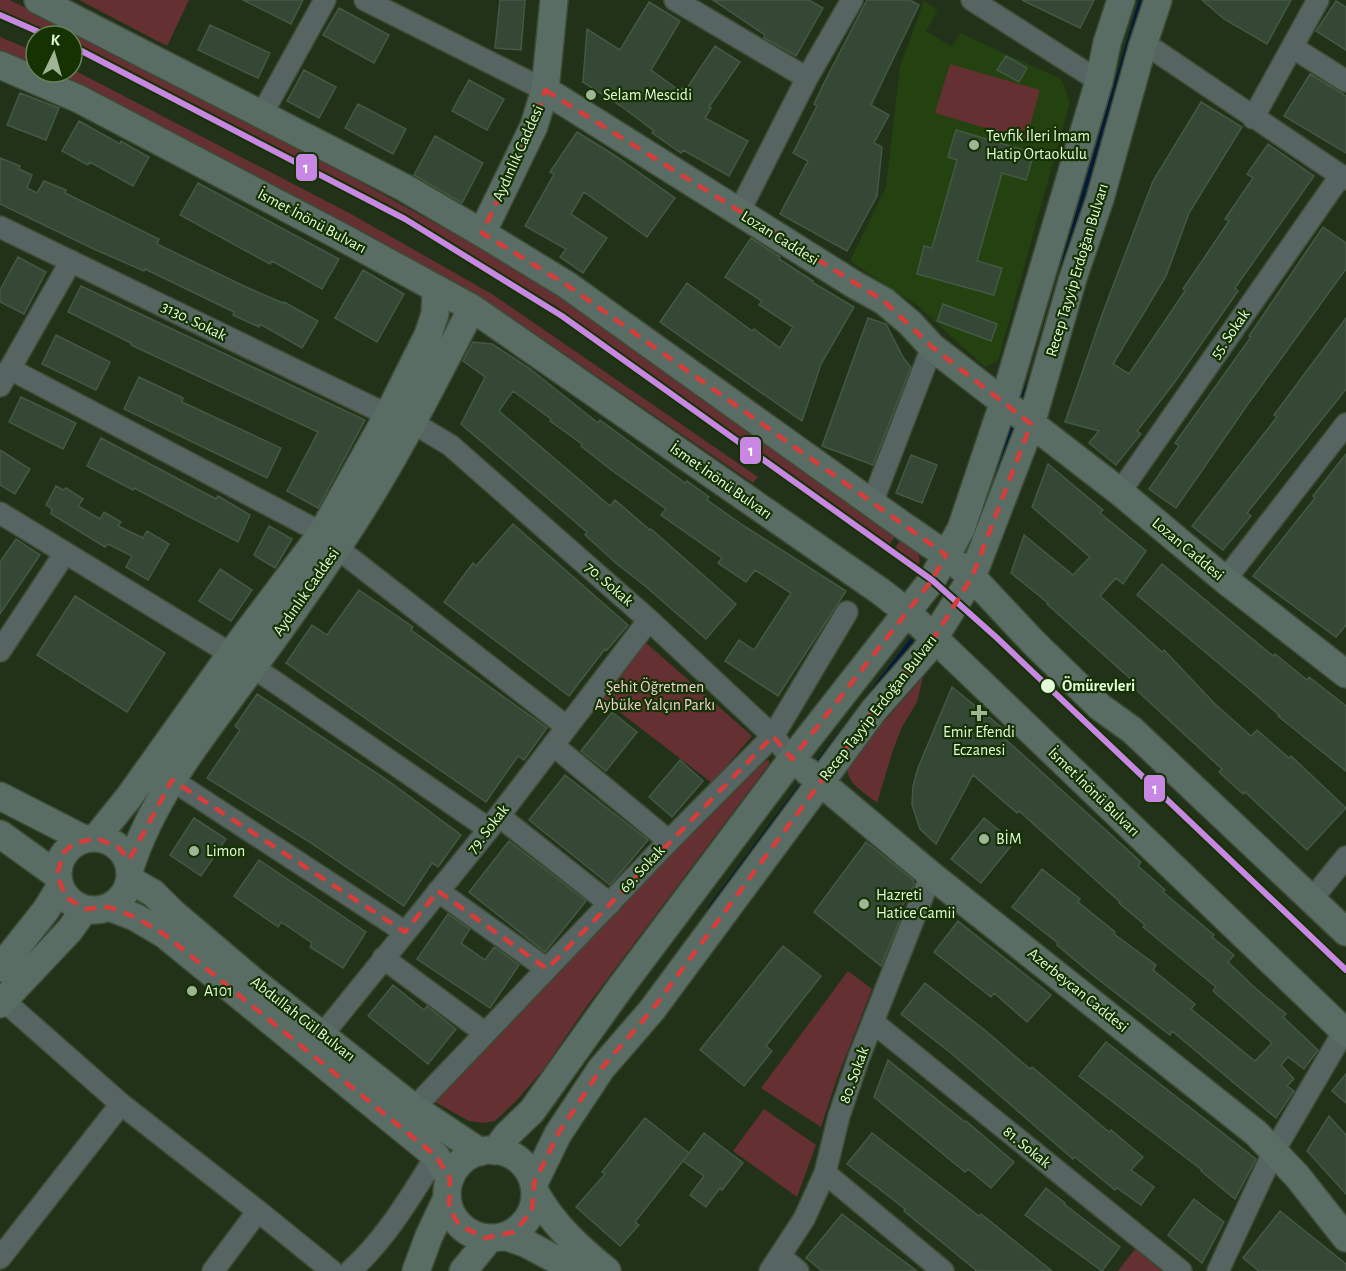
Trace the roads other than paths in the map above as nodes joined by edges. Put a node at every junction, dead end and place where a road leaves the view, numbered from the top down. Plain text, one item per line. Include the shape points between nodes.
1 (325, 0) edge
2 (365, 0) edge
3 (554, 0) edge
4 (675, 0) edge
5 (852, 0) edge
6 (972, 0) edge
7 (1121, 0) edge
8 (1158, 0) edge
9 (1318, 0) edge
10 (42, 1) edge
11 (1143, 45) junction
12 (1292, 47) junction
13 (0, 66) edge
14 (807, 78) junction
15 (1099, 81) junction
16 (1346, 81) edge
17 (545, 90) junction
18 (261, 114) junction
19 (1253, 118) junction
20 (1343, 177) edge
21 (739, 212) junction
22 (0, 227) edge
23 (482, 233) junction
24 (71, 261) junction
25 (436, 289) junction
26 (472, 308) junction
27 (932, 347) junction
28 (5, 377) edge
29 (1017, 413) junction
30 (401, 419) junction
31 (1346, 424) edge
32 (1120, 492) junction
33 (872, 503) junction
34 (0, 513) edge
35 (329, 540) junction
36 (65, 553) junction
37 (946, 555) junction
38 (972, 577) junction
39 (1226, 580) junction
40 (846, 612) dead end
41 (907, 612) junction
42 (649, 620) junction
43 (933, 639) junction
44 (0, 651) edge
45 (242, 661) junction
46 (1343, 664) edge
47 (567, 727) junction
48 (773, 736) junction
49 (554, 745) junction
50 (792, 759) junction
51 (172, 780) junction
52 (820, 782) junction
53 (0, 796) edge
54 (494, 822) junction
55 (0, 834) edge
56 (90, 838) junction
57 (669, 841) junction
58 (1346, 857) edge
59 (130, 874) junction
60 (931, 874) junction
61 (58, 881) junction
62 (438, 891) junction
63 (1312, 899) junction
64 (610, 904) junction
65 (97, 908) junction
66 (405, 932) junction
67 (1346, 932) edge
68 (383, 958) junction
69 (0, 968) edge
70 (547, 969) junction
71 (2, 1002) edge
72 (874, 1023) junction
73 (1345, 1032) edge
74 (485, 1033) junction
75 (323, 1034) junction
76 (121, 1104) junction
77 (414, 1108) junction
78 (488, 1151) junction
79 (1274, 1151) junction
80 (436, 1156) junction
81 (825, 1173) junction
82 (535, 1188) junction
83 (449, 1189) junction
84 (258, 1211) junction
85 (497, 1237) junction
86 (1346, 1238) edge
87 (0, 1258) edge
88 (775, 1264) edge
89 (1227, 1267) edge
90 (213, 1271) edge
91 (332, 1271) edge
92 (350, 1271) edge
93 (416, 1271) edge
94 (463, 1271) edge
95 (577, 1271) edge
96 (607, 1271) edge
97 (798, 1271) edge
98 (943, 1271) edge
99 (1181, 1271) edge

1 - 18 street
2 - 17 street
3 - 17 main road, Aydınlık Caddesi
4 - 14 street
5 - 14 street
6 - 15 street
7 - 15 main road, Recep Tayyip Erdoğan Bulvarı
8 - 11 main road, Recep Tayyip Erdoğan Bulvarı
9 - 12 street
10 - 18 main road
11 - 19 street
11 - 29 main road, Recep Tayyip Erdoğan Bulvarı via 1100,199 1073,278
12 - 16 street
12 - 19 street
13 - 25 main road, İsmet İnönü Bulvarı via 79,99
14 - 21 street
15 - 29 main road, Recep Tayyip Erdoğan Bulvarı
17 - 21 main road, Lozan Caddesi
17 - 23 main road, Aydınlık Caddesi via 534,126
18 - 23 main road via 405,188
19 - 20 street
20 - 32 street, 55. Sokak
21 - 27 main road, Lozan Caddesi via 884,301
22 - 24 street, 3130. Sokak
23 - 33 main road via 567,285
24 - 28 street
24 - 30 street, 3130. Sokak
25 - 26 main road, İsmet İnönü Bulvarı
25 - 30 main road, Aydınlık Caddesi via 435,314
26 - 30 main road, Aydınlık Caddesi
26 - 41 main road, İsmet İnönü Bulvarı
27 - 29 main road, Lozan Caddesi
27 - 33 street
28 - 35 street
29 - 32 main road, Lozan Caddesi
29 - 37 main road, Recep Tayyip Erdoğan Bulvarı
29 - 38 main road, Recep Tayyip Erdoğan Bulvarı
30 - 35 main road, Aydınlık Caddesi
30 - 42 street, 70. Sokak via 450,445
31 - 39 street
32 - 39 main road, Lozan Caddesi
33 - 37 main road
34 - 36 street
35 - 45 main road, Aydınlık Caddesi
35 - 47 street
36 - 44 street
36 - 45 street
37 - 38 main road
37 - 41 main road, Recep Tayyip Erdoğan Bulvarı
38 - 43 main road, Recep Tayyip Erdoğan Bulvarı
38 - 63 main road via 1100,707 1132,730
39 - 46 main road, Lozan Caddesi
40 - 48 street, 69. Sokak
41 - 43 main road, İsmet İnönü Bulvarı
41 - 50 main road, Recep Tayyip Erdoğan Bulvarı
42 - 47 street, 79. Sokak
42 - 48 street, 70. Sokak
43 - 52 main road, Recep Tayyip Erdoğan Bulvarı
43 - 73 main road, İsmet İnönü Bulvarı
45 - 51 main road, Aydınlık Caddesi
45 - 54 street
45 - 56 main road, Aydınlık Caddesi
47 - 49 street, 79. Sokak
48 - 50 street, 70. Sokak
48 - 57 street, 69. Sokak
49 - 54 street, 79. Sokak
49 - 57 street
50 - 52 main road, Azerbeycan Caddesi
50 - 78 main road, Recep Tayyip Erdoğan Bulvarı via 532,1111
51 - 59 main road, Aydınlık Caddesi via 138,843
51 - 66 street
52 - 60 main road, Azerbeycan Caddesi
52 - 82 main road, Recep Tayyip Erdoğan Bulvarı via 652,1010 602,1069 558,1134
53 - 56 main road
54 - 62 street, 79. Sokak
54 - 64 street
55 - 61 main road
56 - 59 main road via 108,840 118,847 126,857
56 - 61 main road via 64,852
57 - 64 street, 69. Sokak
58 - 63 street
59 - 65 main road via 126,892 119,901
59 - 75 main road, Abdullah Gül Bulvarı via 226,958
60 - 72 street, 80. Sokak
60 - 79 main road, Azerbeycan Caddesi
61 - 65 main road via 74,904
61 - 69 main road via 46,910
62 - 66 street, 79. Sokak
62 - 70 street
63 - 67 main road
64 - 70 street, 69. Sokak
65 - 71 main road via 69,931
65 - 80 main road, Abdullah Gül Bulvarı via 135,917 164,934
66 - 68 street, 79. Sokak
68 - 74 street
68 - 75 street, 79. Sokak
70 - 74 street, 69. Sokak
71 - 76 street
72 - 81 street, 80. Sokak via 839,1116
72 - 99 street, 81. Sokak
73 - 79 street
74 - 77 street, 69. Sokak
75 - 77 main road, Abdullah Gül Bulvarı
76 - 84 street
76 - 87 street
77 - 78 main road, Abdullah Gül Bulvarı
78 - 82 main road via 519,1160 531,1174
78 - 83 main road via 462,1162
79 - 86 main road, Azerbeycan Caddesi
79 - 89 street
80 - 83 main road, Abdullah Gül Bulvarı
80 - 92 street via 398,1216
81 - 88 street, 80. Sokak via 804,1219
81 - 98 street
82 - 85 main road via 528,1219 514,1232
82 - 96 main road via 545,1210 564,1233
83 - 85 main road via 449,1208 459,1225 476,1235
83 - 93 main road
84 - 90 street
84 - 91 street
85 - 94 main road
85 - 95 main road via 527,1244
88 - 97 street

